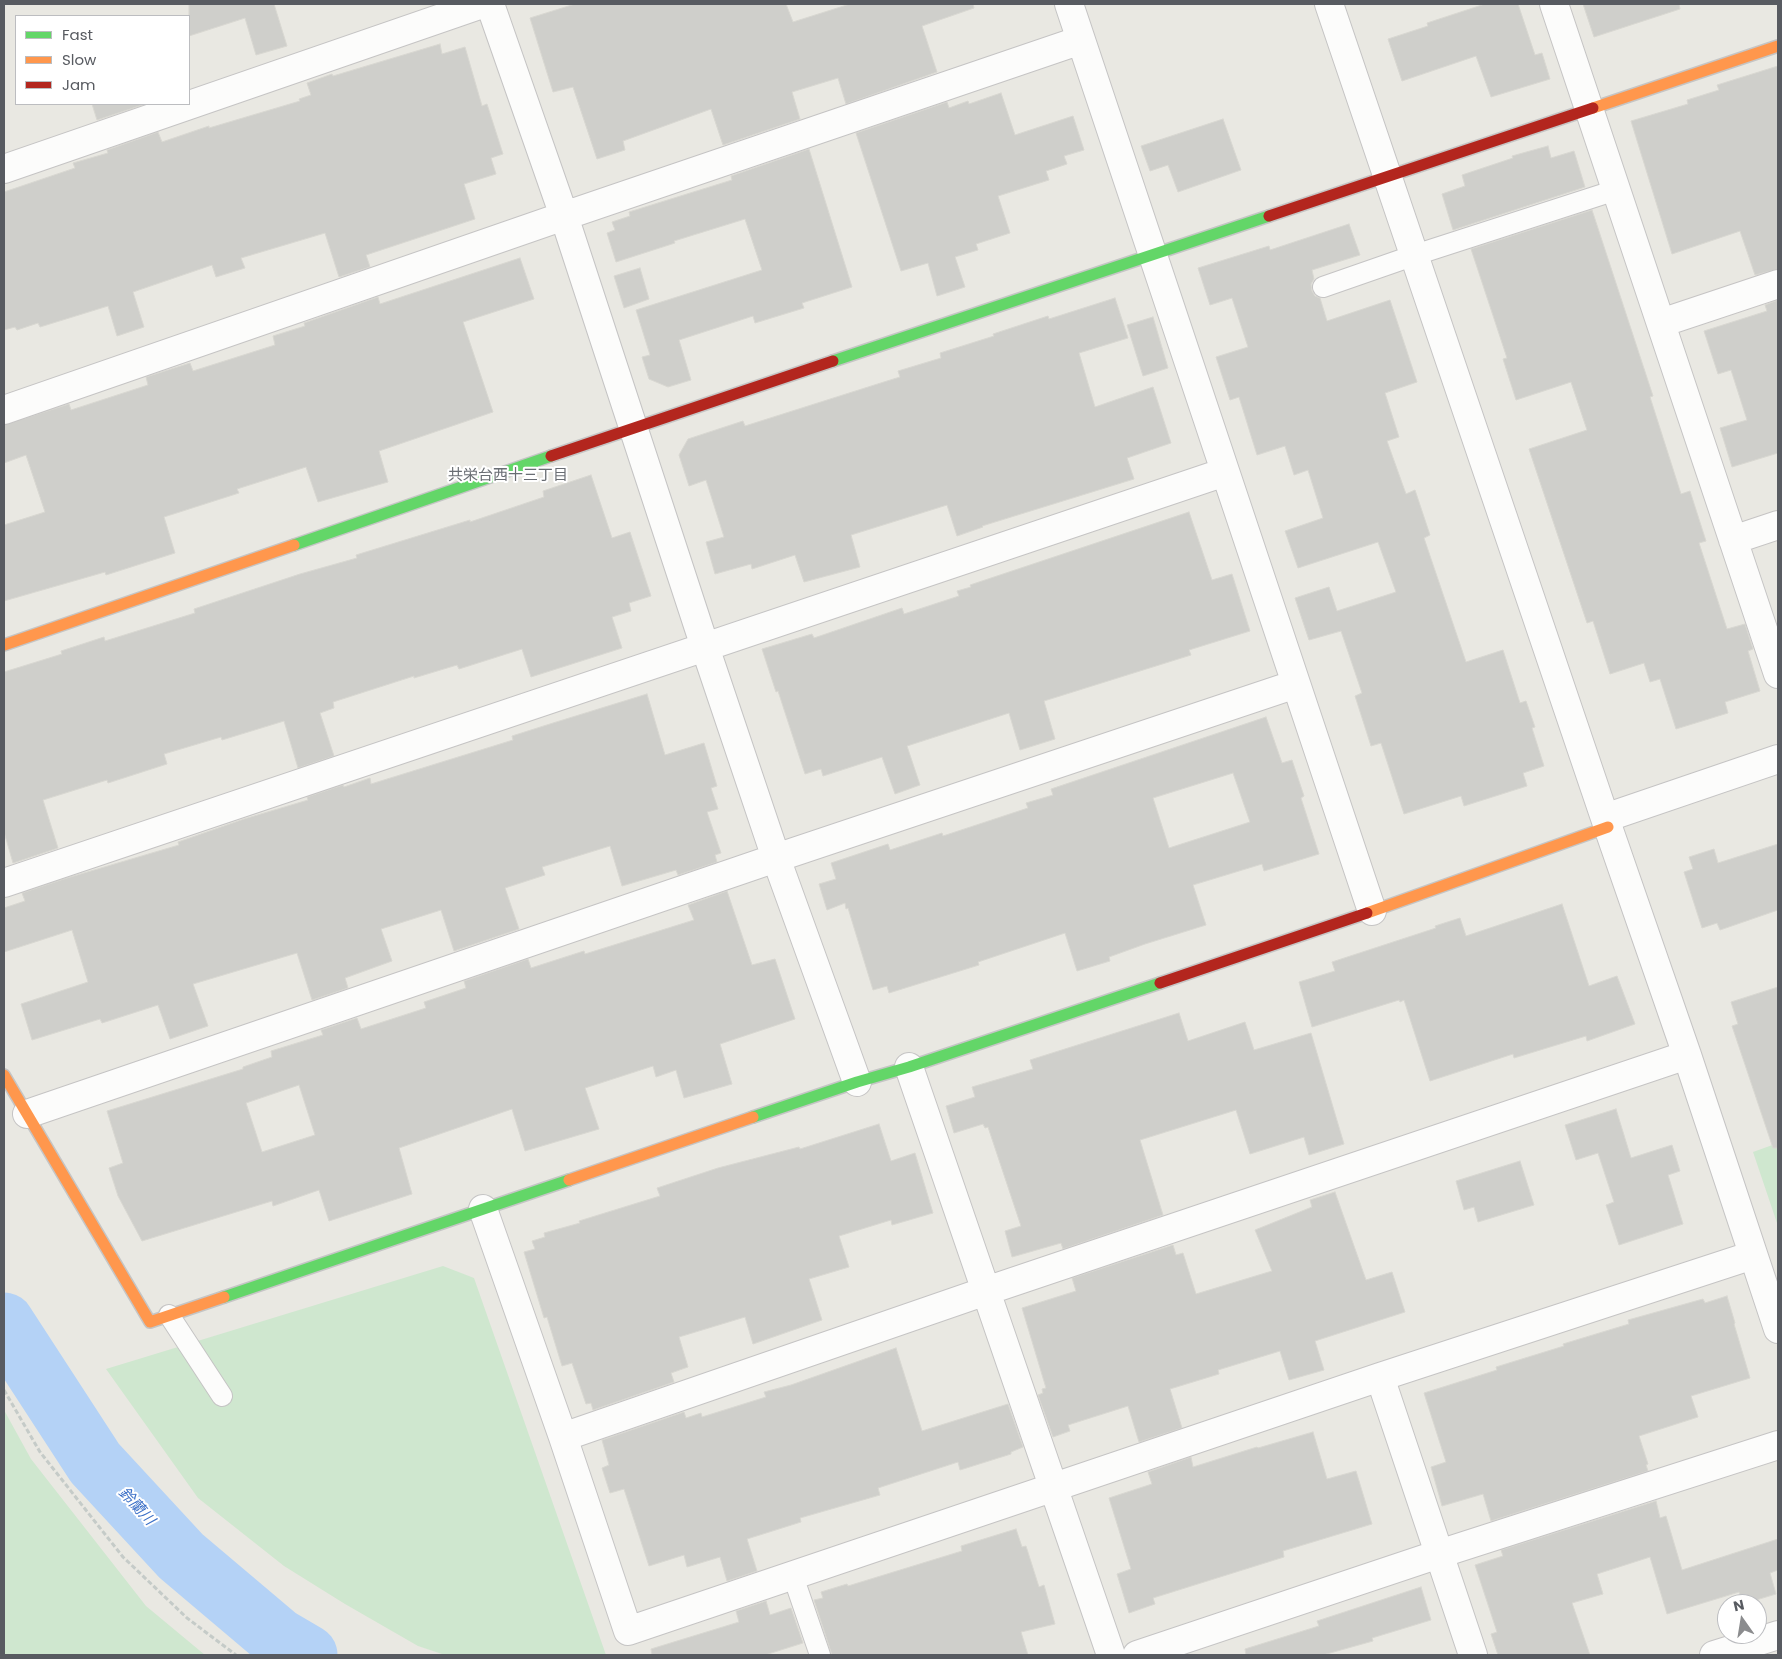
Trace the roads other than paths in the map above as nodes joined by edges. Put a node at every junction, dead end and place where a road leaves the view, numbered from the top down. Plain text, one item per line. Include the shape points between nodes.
1 (482, 4) edge
2 (490, 4) edge
3 (1069, 4) edge
4 (1330, 4) edge
5 (1554, 4) edge
6 (1081, 40) junction
7 (1778, 46) edge
8 (189, 105) edge
9 (190, 105) edge
10 (1589, 110) junction
11 (4, 169) edge
12 (1387, 175) junction
13 (1616, 190) junction
14 (564, 216) junction
15 (1152, 254) junction
16 (1415, 255) junction
17 (1778, 284) edge
18 (1324, 287) dead end
19 (1661, 323) junction
20 (4, 410) edge
21 (632, 428) junction
22 (1225, 472) junction
23 (1778, 525) edge
24 (1733, 540) junction
25 (4, 645) edge
26 (705, 647) junction
27 (1778, 674) edge
28 (1296, 684) junction
29 (1778, 759) edge
30 (1607, 822) junction
31 (776, 858) junction
32 (4, 883) edge
33 (1372, 911) junction
34 (1687, 1055) junction
35 (909, 1067) junction
36 (4, 1075) edge
37 (857, 1082) junction
38 (27, 1114) junction
39 (483, 1209) junction
40 (1753, 1255) junction
41 (986, 1291) junction
42 (169, 1315) junction
43 (1778, 1329) edge
44 (1380, 1378) junction
45 (222, 1396) dead end
46 (563, 1437) junction
47 (1778, 1445) edge
48 (1054, 1487) junction
49 (1439, 1554) junction
50 (793, 1576) junction
51 (1778, 1634) edge
52 (820, 1655) edge
53 (1112, 1655) edge
54 (1137, 1655) edge
55 (1473, 1655) edge
56 (1714, 1655) edge

1 - 9 street
2 - 14 street
3 - 6 street
4 - 12 street
5 - 10 street
6 - 14 street
6 - 15 street
7 - 10 street
8 - 11 street
10 - 12 street
10 - 13 street
12 - 15 street
12 - 16 street
13 - 16 lane
13 - 19 street
14 - 20 street
14 - 21 street
15 - 21 street
15 - 22 street
16 - 18 lane
16 - 30 street
17 - 19 street
19 - 24 street
21 - 25 street
21 - 26 street
22 - 26 street
22 - 28 street
23 - 24 street
24 - 27 street
26 - 31 street
26 - 32 street
28 - 31 street
28 - 33 street
29 - 30 street
30 - 33 street
30 - 34 street
31 - 37 street
31 - 38 street
33 - 35 street
34 - 40 street
34 - 41 street
35 - 37 street
35 - 41 street
36 - 38 street
37 - 39 street
38 - 42 street via 150,1322
39 - 42 street
39 - 46 street
40 - 43 street
40 - 44 street
41 - 46 street
41 - 48 street
42 - 45 lane
44 - 48 street
44 - 49 street
46 - 50 street via 628,1631
47 - 49 street
48 - 50 street
48 - 53 street
49 - 54 street
49 - 55 street
50 - 52 lane
51 - 56 street

